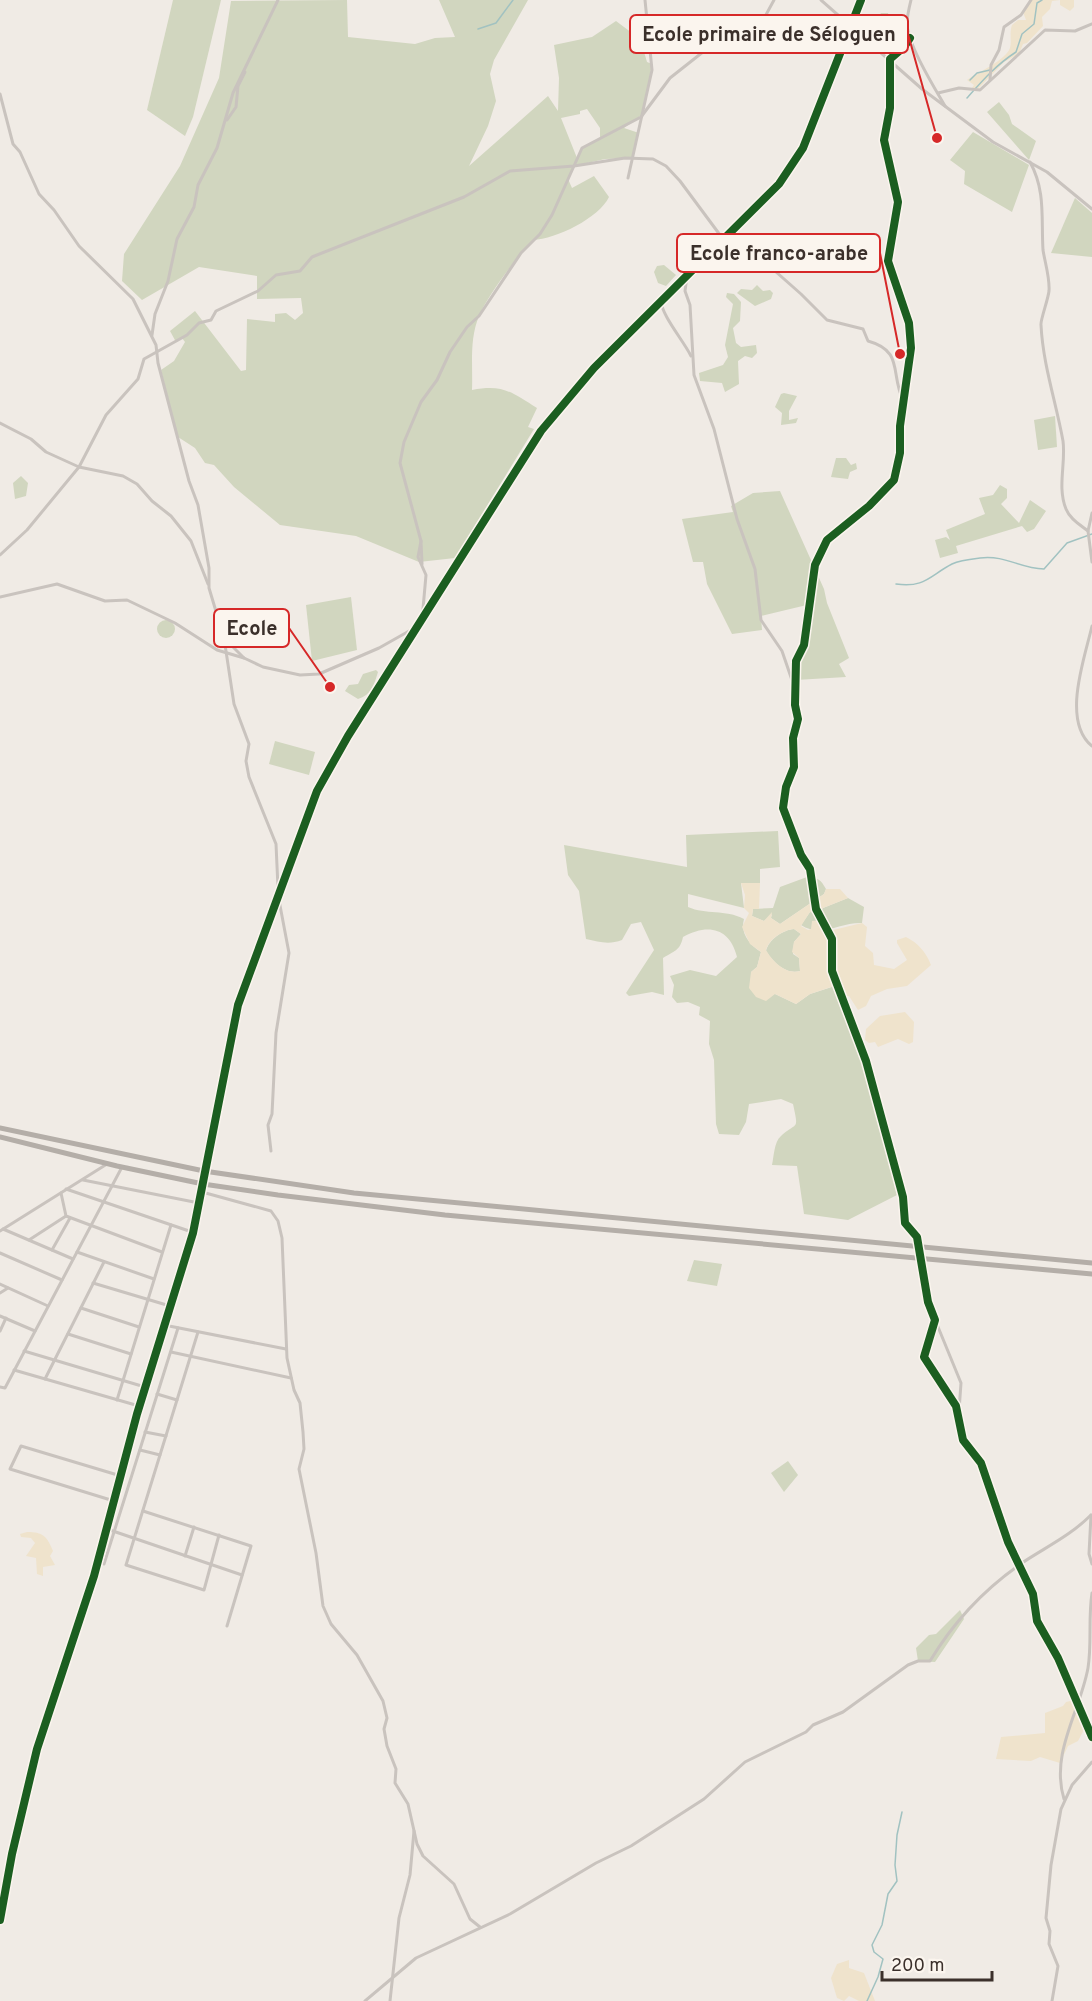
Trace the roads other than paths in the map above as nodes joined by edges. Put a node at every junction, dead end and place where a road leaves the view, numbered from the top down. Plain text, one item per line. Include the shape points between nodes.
1 (278, 0) edge
2 (645, 0) edge
3 (774, 0) edge
4 (821, 0) edge
5 (861, 0) edge
6 (911, 0) edge
7 (1031, 0) edge
8 (1092, 24) edge
9 (850, 26) junction
10 (910, 38) junction
11 (890, 63) junction
12 (245, 68) junction
13 (990, 82) junction
14 (938, 93) junction
15 (0, 94) edge
16 (946, 107) junction
17 (643, 114) junction
18 (226, 122) junction
19 (633, 158) junction
20 (1030, 162) junction
21 (574, 166) junction
22 (628, 178) dead end
23 (1092, 209) edge
24 (723, 239) junction
25 (688, 274) junction
26 (661, 301) junction
27 (152, 336) junction
28 (158, 353) junction
29 (692, 358) junction
30 (903, 402) junction
31 (0, 423) edge
32 (79, 468) junction
33 (1092, 513) edge
34 (1088, 531) junction
35 (0, 555) edge
36 (1092, 562) edge
37 (209, 588) junction
38 (0, 597) edge
39 (421, 623) junction
40 (1092, 626) edge
41 (224, 638) junction
42 (225, 654) junction
43 (244, 658) junction
44 (796, 691) junction
45 (1092, 746) edge
46 (277, 893) junction
47 (0, 1128) edge
48 (0, 1137) edge
49 (271, 1151) dead end
50 (107, 1164) junction
51 (122, 1167) junction
52 (204, 1171) junction
53 (82, 1179) junction
54 (203, 1184) junction
55 (112, 1185) junction
56 (66, 1190) junction
57 (61, 1192) junction
58 (202, 1192) junction
59 (102, 1203) junction
60 (199, 1203) junction
61 (68, 1217) junction
62 (171, 1225) junction
63 (91, 1226) junction
64 (2, 1230) edge
65 (193, 1233) junction
66 (29, 1240) junction
67 (918, 1246) junction
68 (52, 1250) junction
69 (77, 1252) junction
70 (162, 1252) junction
71 (0, 1253) edge
72 (5, 1255) junction
73 (919, 1257) junction
74 (0, 1258) edge
75 (73, 1260) junction
76 (104, 1262) junction
77 (1092, 1263) edge
78 (1092, 1274) edge
79 (154, 1279) junction
80 (62, 1280) junction
81 (93, 1283) junction
82 (0, 1284) edge
83 (8, 1288) junction
84 (0, 1293) edge
85 (148, 1299) junction
86 (48, 1306) junction
87 (170, 1306) junction
88 (81, 1308) junction
89 (0, 1316) edge
90 (6, 1318) junction
91 (935, 1320) junction
92 (164, 1325) junction
93 (140, 1327) junction
94 (178, 1328) junction
95 (0, 1331) edge
96 (35, 1331) junction
97 (198, 1332) junction
98 (68, 1334) junction
99 (287, 1350) junction
100 (24, 1351) junction
101 (171, 1352) junction
102 (131, 1354) junction
103 (191, 1356) junction
104 (55, 1360) junction
105 (14, 1370) junction
106 (291, 1378) junction
107 (45, 1379) junction
108 (123, 1380) junction
109 (0, 1387) edge
110 (145, 1387) junction
111 (157, 1394) junction
112 (117, 1400) junction
113 (177, 1400) junction
114 (139, 1406) junction
115 (959, 1413) junction
116 (145, 1432) junction
117 (166, 1436) junction
118 (140, 1450) junction
119 (160, 1455) junction
120 (121, 1476) junction
121 (114, 1501) junction
122 (143, 1511) junction
123 (1091, 1514) edge
124 (194, 1527) junction
125 (107, 1529) junction
126 (114, 1531) junction
127 (219, 1535) junction
128 (134, 1538) junction
129 (185, 1556) junction
130 (104, 1564) dead end
131 (211, 1564) junction
132 (1092, 1564) edge
133 (1019, 1566) junction
134 (243, 1575) junction
135 (1092, 1593) edge
136 (227, 1626) dead end
137 (1079, 1707) junction
138 (1092, 1737) edge
139 (1092, 1762) edge
140 (1065, 1801) junction
141 (414, 1825) junction
142 (0, 1920) edge
143 (480, 1927) junction
144 (392, 1977) junction
145 (365, 2001) edge
146 (390, 2001) edge
147 (1052, 2001) edge

1 - 12 street
2 - 17 street via 652,70
3 - 17 street via 755,35 720,41 708,48 670,78
4 - 9 street
5 - 9 street
6 - 10 street via 907,26
7 - 13 street via 1021,15 1004,27 991,65
8 - 13 street via 1075,31 1046,30
9 - 11 street
9 - 24 street via 803,148 779,184
10 - 11 street
10 - 14 street
11 - 16 street
11 - 30 street via 890,108 884,140 898,202 888,261 909,323 911,348
12 - 18 street via 233,93
12 - 18 street via 236,108
13 - 14 street via 981,90 959,88
14 - 16 street
15 - 27 street via 13,144 39,194 79,246 129,294
16 - 20 street via 993,142
17 - 19 street
17 - 21 street via 582,148
18 - 27 street via 197,189 194,207 177,239
19 - 21 street
19 - 22 street
19 - 24 street via 653,159 666,166
20 - 23 street
20 - 34 street via 1042,192 1043,247 1049,287 1047,311 1040,322 1046,370 1055,394 1063,441 1065,506 1073,520
21 - 28 street via 510,171 464,197 312,257 300,271 276,275 258,291 216,311 211,320 199,323
21 - 39 street via 540,234 521,253 450,352 421,402 404,442 400,463 421,541 417,553 427,583
24 - 25 street
24 - 30 street via 748,247 827,320 863,329 868,341 887,350 895,363
25 - 26 street
25 - 29 street via 685,291 690,308
26 - 29 street via 663,311
26 - 39 street via 594,368 541,431
27 - 28 street
28 - 32 street via 144,359 138,380 106,415
28 - 37 street via 198,504
29 - 44 street via 697,387 755,569 760,620 782,651
30 - 44 street via 894,480 827,540 819,554 804,645 797,658
31 - 32 street
32 - 35 street via 27,530
32 - 37 street via 123,476 145,490 191,541
33 - 34 street
34 - 36 street
37 - 41 street
38 - 42 street via 57,584 105,601 127,600 195,634
39 - 43 street via 379,648 319,674 289,674
39 - 46 street via 317,791
40 - 45 street via 1080,665 1078,692 1081,729
41 - 42 street
41 - 43 street
42 - 43 street
42 - 46 street via 236,714 249,744 249,777 276,844
44 - 67 street via 794,767 783,808 810,869 816,909 832,939 832,971 866,1061 903,1197 905,1223 917,1237
46 - 49 street via 289,953 276,1033 272,1114 268,1125
46 - 52 street via 238,1005
47 - 52 highway
48 - 50 highway
50 - 51 highway
50 - 53 street
51 - 54 highway
51 - 55 street
52 - 54 street
52 - 67 highway via 468,1206
53 - 55 street
53 - 56 street
54 - 58 street
54 - 73 highway via 445,1215
55 - 59 street
55 - 60 street
56 - 57 street
56 - 59 street
57 - 61 street
57 - 64 street
58 - 60 street
58 - 99 street via 271,1211 278,1221
59 - 62 street
59 - 63 street
60 - 65 street
61 - 63 street
61 - 66 street
61 - 68 street
62 - 65 street
62 - 70 street
63 - 69 street
63 - 70 street
64 - 66 street
65 - 87 street
66 - 68 street
67 - 73 street
67 - 77 highway
68 - 75 street
69 - 75 street
69 - 76 street
70 - 79 street
71 - 72 street
72 - 74 street
72 - 80 street
73 - 78 highway
73 - 91 street
75 - 80 street
76 - 79 street
76 - 81 street
79 - 85 street
80 - 86 street
81 - 85 street
81 - 88 street
82 - 83 street
83 - 84 street
83 - 86 street
85 - 87 street
85 - 93 street
86 - 96 street
87 - 92 street
88 - 93 street
88 - 98 street
89 - 90 street
90 - 95 street
90 - 96 street
91 - 115 street via 961,1383
91 - 115 street via 924,1357
92 - 94 street
92 - 110 street
93 - 102 street
94 - 97 street
94 - 101 street
96 - 100 street
97 - 99 street
97 - 103 street
98 - 102 street
98 - 104 street
99 - 106 street
100 - 104 street
100 - 105 street
101 - 103 street
101 - 111 street
102 - 108 street
103 - 106 street
103 - 113 street
104 - 107 street
104 - 108 street
105 - 107 street
105 - 109 street via 5,1388
106 - 141 street via 300,1403 304,1449 298,1468 323,1606 331,1624 357,1655 382,1701 396,1783
107 - 112 street
108 - 110 street
108 - 112 street
110 - 114 street
111 - 113 street
111 - 116 street
112 - 114 street
113 - 117 street
114 - 120 street
115 - 133 street via 963,1440 981,1462
116 - 117 street
116 - 118 street
117 - 119 street
118 - 119 street
118 - 126 street
119 - 122 street
120 - 121 street
120 - 121 street via 21,1446 10,1469
121 - 125 street
122 - 124 street
122 - 128 street
123 - 132 street
123 - 133 street via 1074,1532
124 - 127 street
124 - 129 street
125 - 126 street
125 - 142 street via 37,1749
126 - 128 street
126 - 130 street
127 - 131 street
127 - 134 street via 252,1546
128 - 129 street
128 - 131 street via 126,1565 204,1590
129 - 131 street
131 - 134 street
133 - 137 street via 1033,1594 1037,1620
133 - 143 street via 960,1616 930,1661 913,1663 843,1712 745,1762 704,1799 631,1846
134 - 136 street
135 - 137 street via 1090,1652
137 - 138 street
137 - 140 street via 1065,1738 1060,1769
139 - 140 street via 1072,1785
140 - 147 street via 1051,1865 1046,1918 1049,1944 1058,1966
141 - 143 street via 423,1856 454,1884 470,1919
141 - 144 street via 410,1875 399,1918
143 - 144 street via 416,1958
144 - 145 street
144 - 146 street

